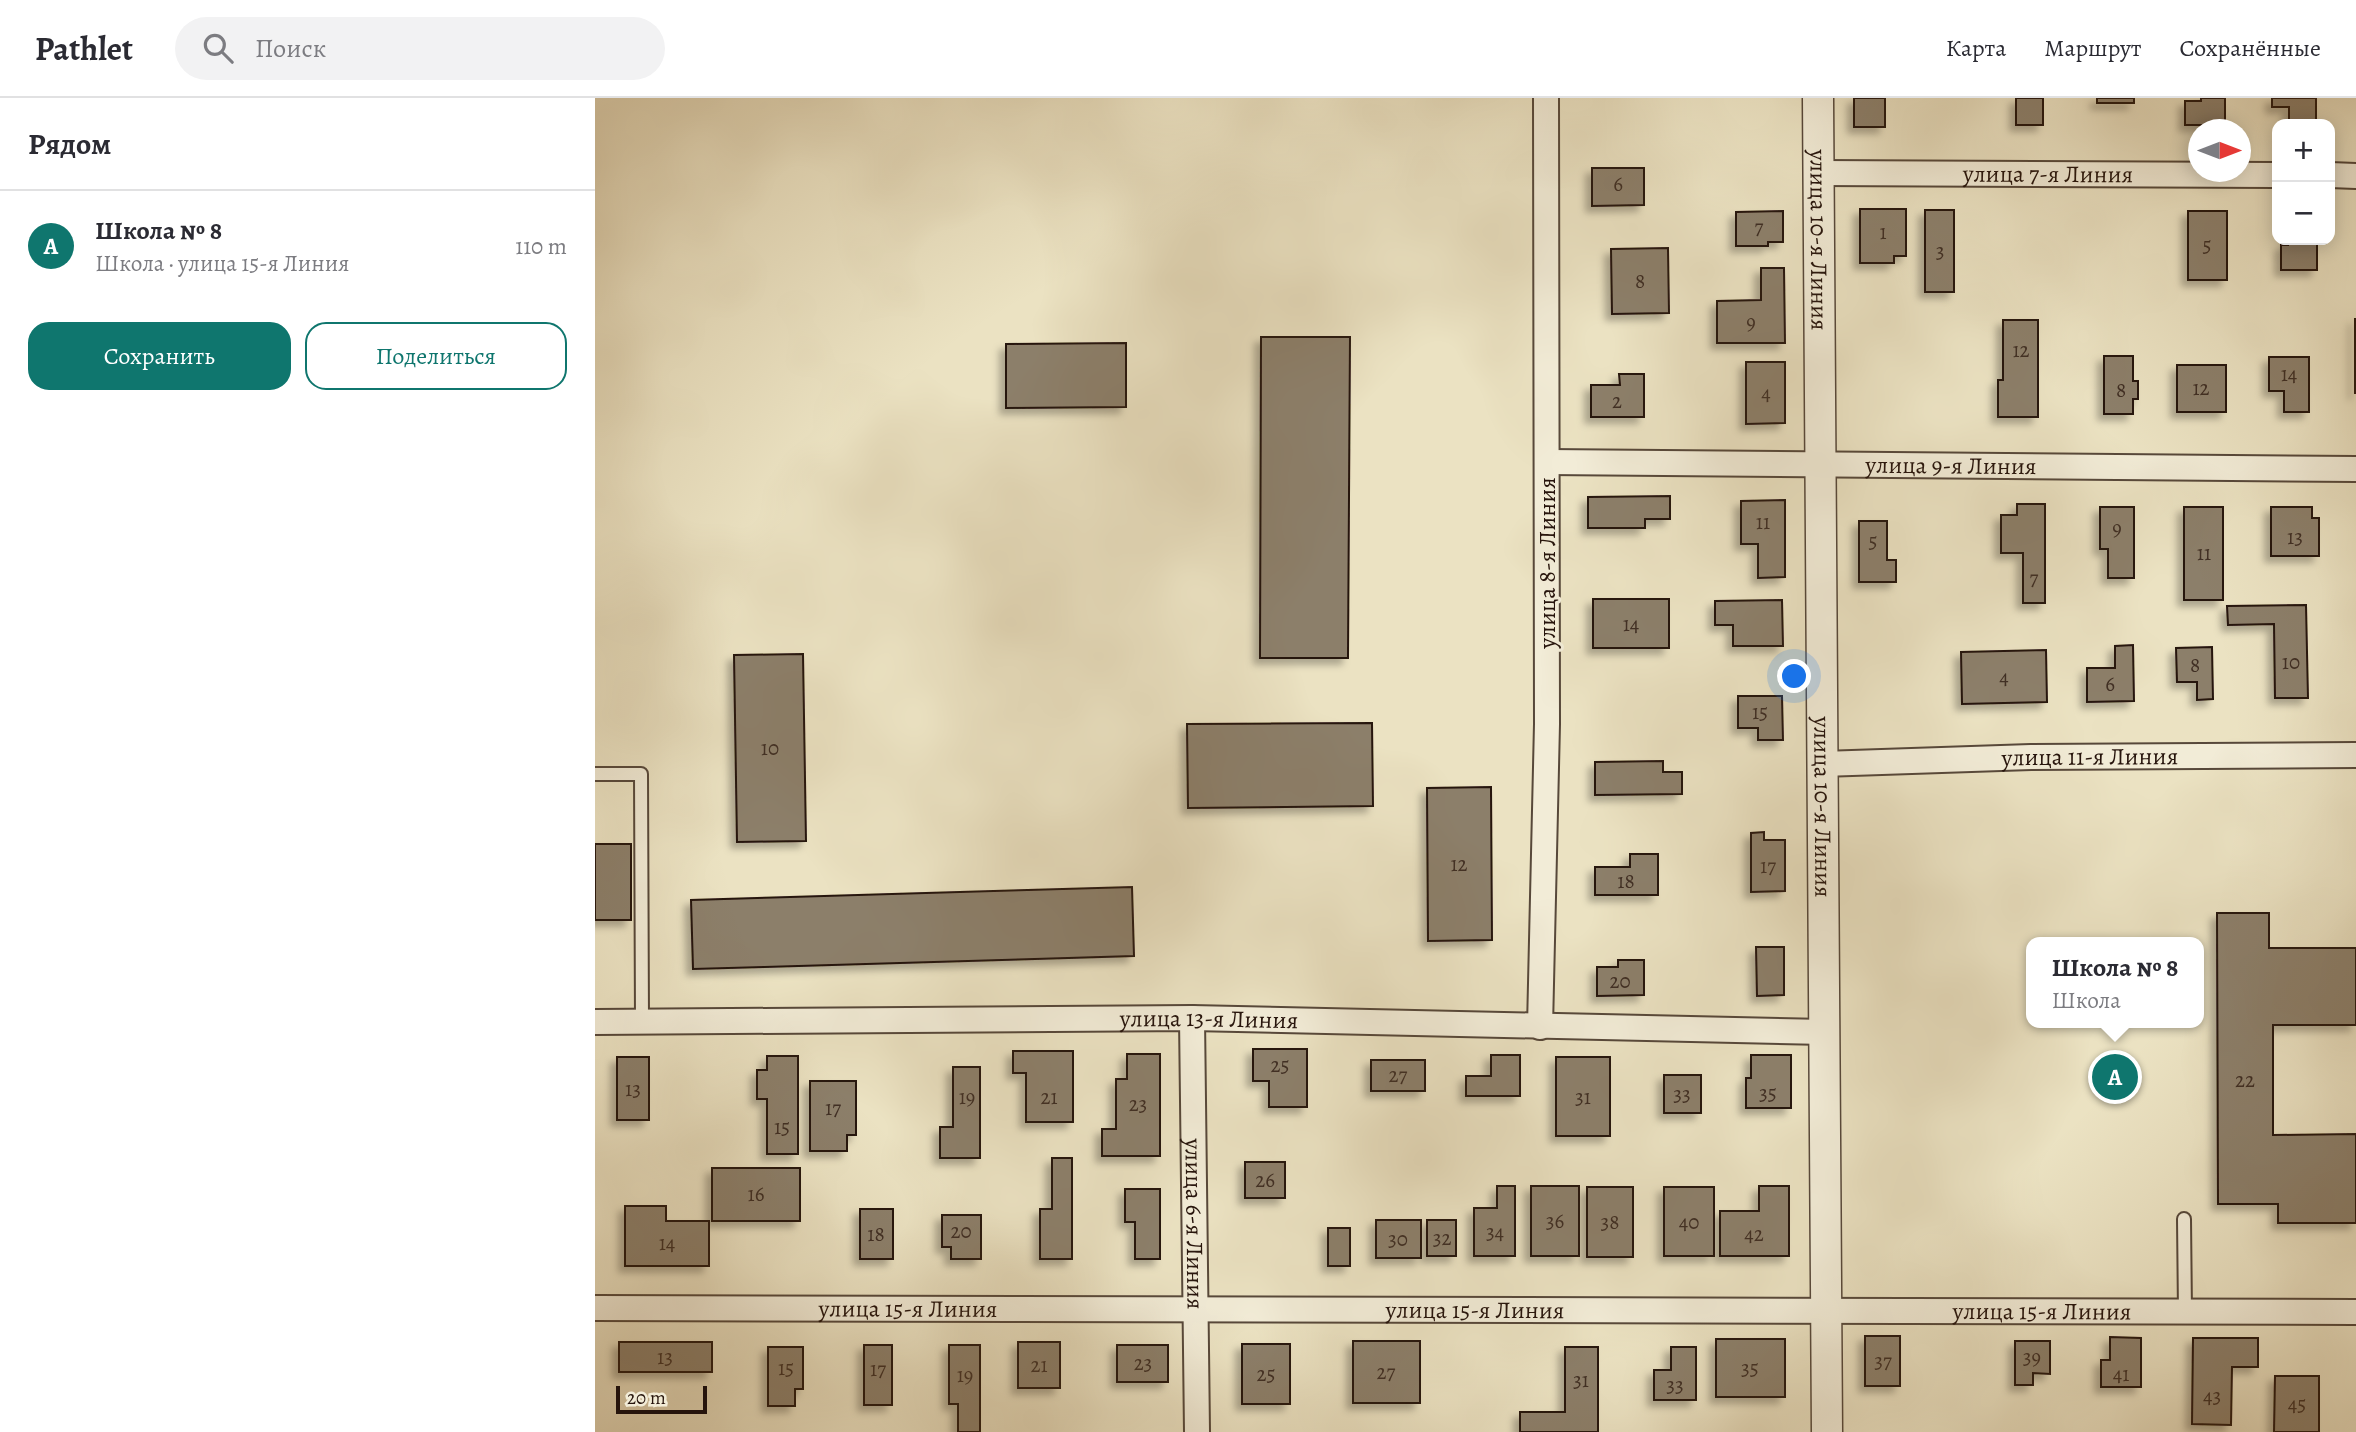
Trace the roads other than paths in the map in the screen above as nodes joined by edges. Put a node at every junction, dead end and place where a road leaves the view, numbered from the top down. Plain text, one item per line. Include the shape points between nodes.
1 (1546, 98) edge
2 (1818, 98) edge
3 (1819, 173) junction
4 (2272, 175) edge
5 (2335, 175) edge
6 (2356, 176) edge
7 (1547, 462) junction
8 (1818, 466) junction
9 (2356, 469) edge
10 (2356, 755) edge
11 (1822, 764) junction
12 (595, 774) edge
13 (1192, 1018) junction
14 (642, 1021) junction
15 (595, 1022) edge
16 (1540, 1027) junction
17 (1825, 1032) junction
18 (2184, 1219) dead end
19 (595, 1308) edge
20 (1194, 1309) junction
21 (2185, 1312) junction
22 (2356, 1312) edge
23 (1827, 1313) junction
24 (1197, 1432) edge
25 (1827, 1432) edge

1 - 7 street, улица 8-я Линия
2 - 3 street, улица 10-я Линия
3 - 4 street, улица 7-я Линия
3 - 8 street, улица 10-я Линия
5 - 6 street
7 - 8 street, улица 9-я Линия
7 - 16 street, улица 8-я Линия
8 - 9 street, улица 9-я Линия
8 - 11 street, улица 10-я Линия
10 - 11 street, улица 11-я Линия
11 - 17 street, улица 10-я Линия
12 - 14 lane via 641,774
13 - 14 street, улица 13-я Линия
13 - 16 street, улица 13-я Линия
13 - 20 street, улица 6-я Линия
14 - 15 street, улица 13-я Линия
16 - 17 street, улица 13-я Линия
17 - 23 street, улица 10-я Линия
18 - 21 lane
19 - 20 street, улица 15-я Линия
20 - 23 street, улица 15-я Линия
20 - 24 street, улица 6-я Линия
21 - 22 street, улица 15-я Линия
21 - 23 street, улица 15-я Линия
23 - 25 street, улица 10-я Линия

